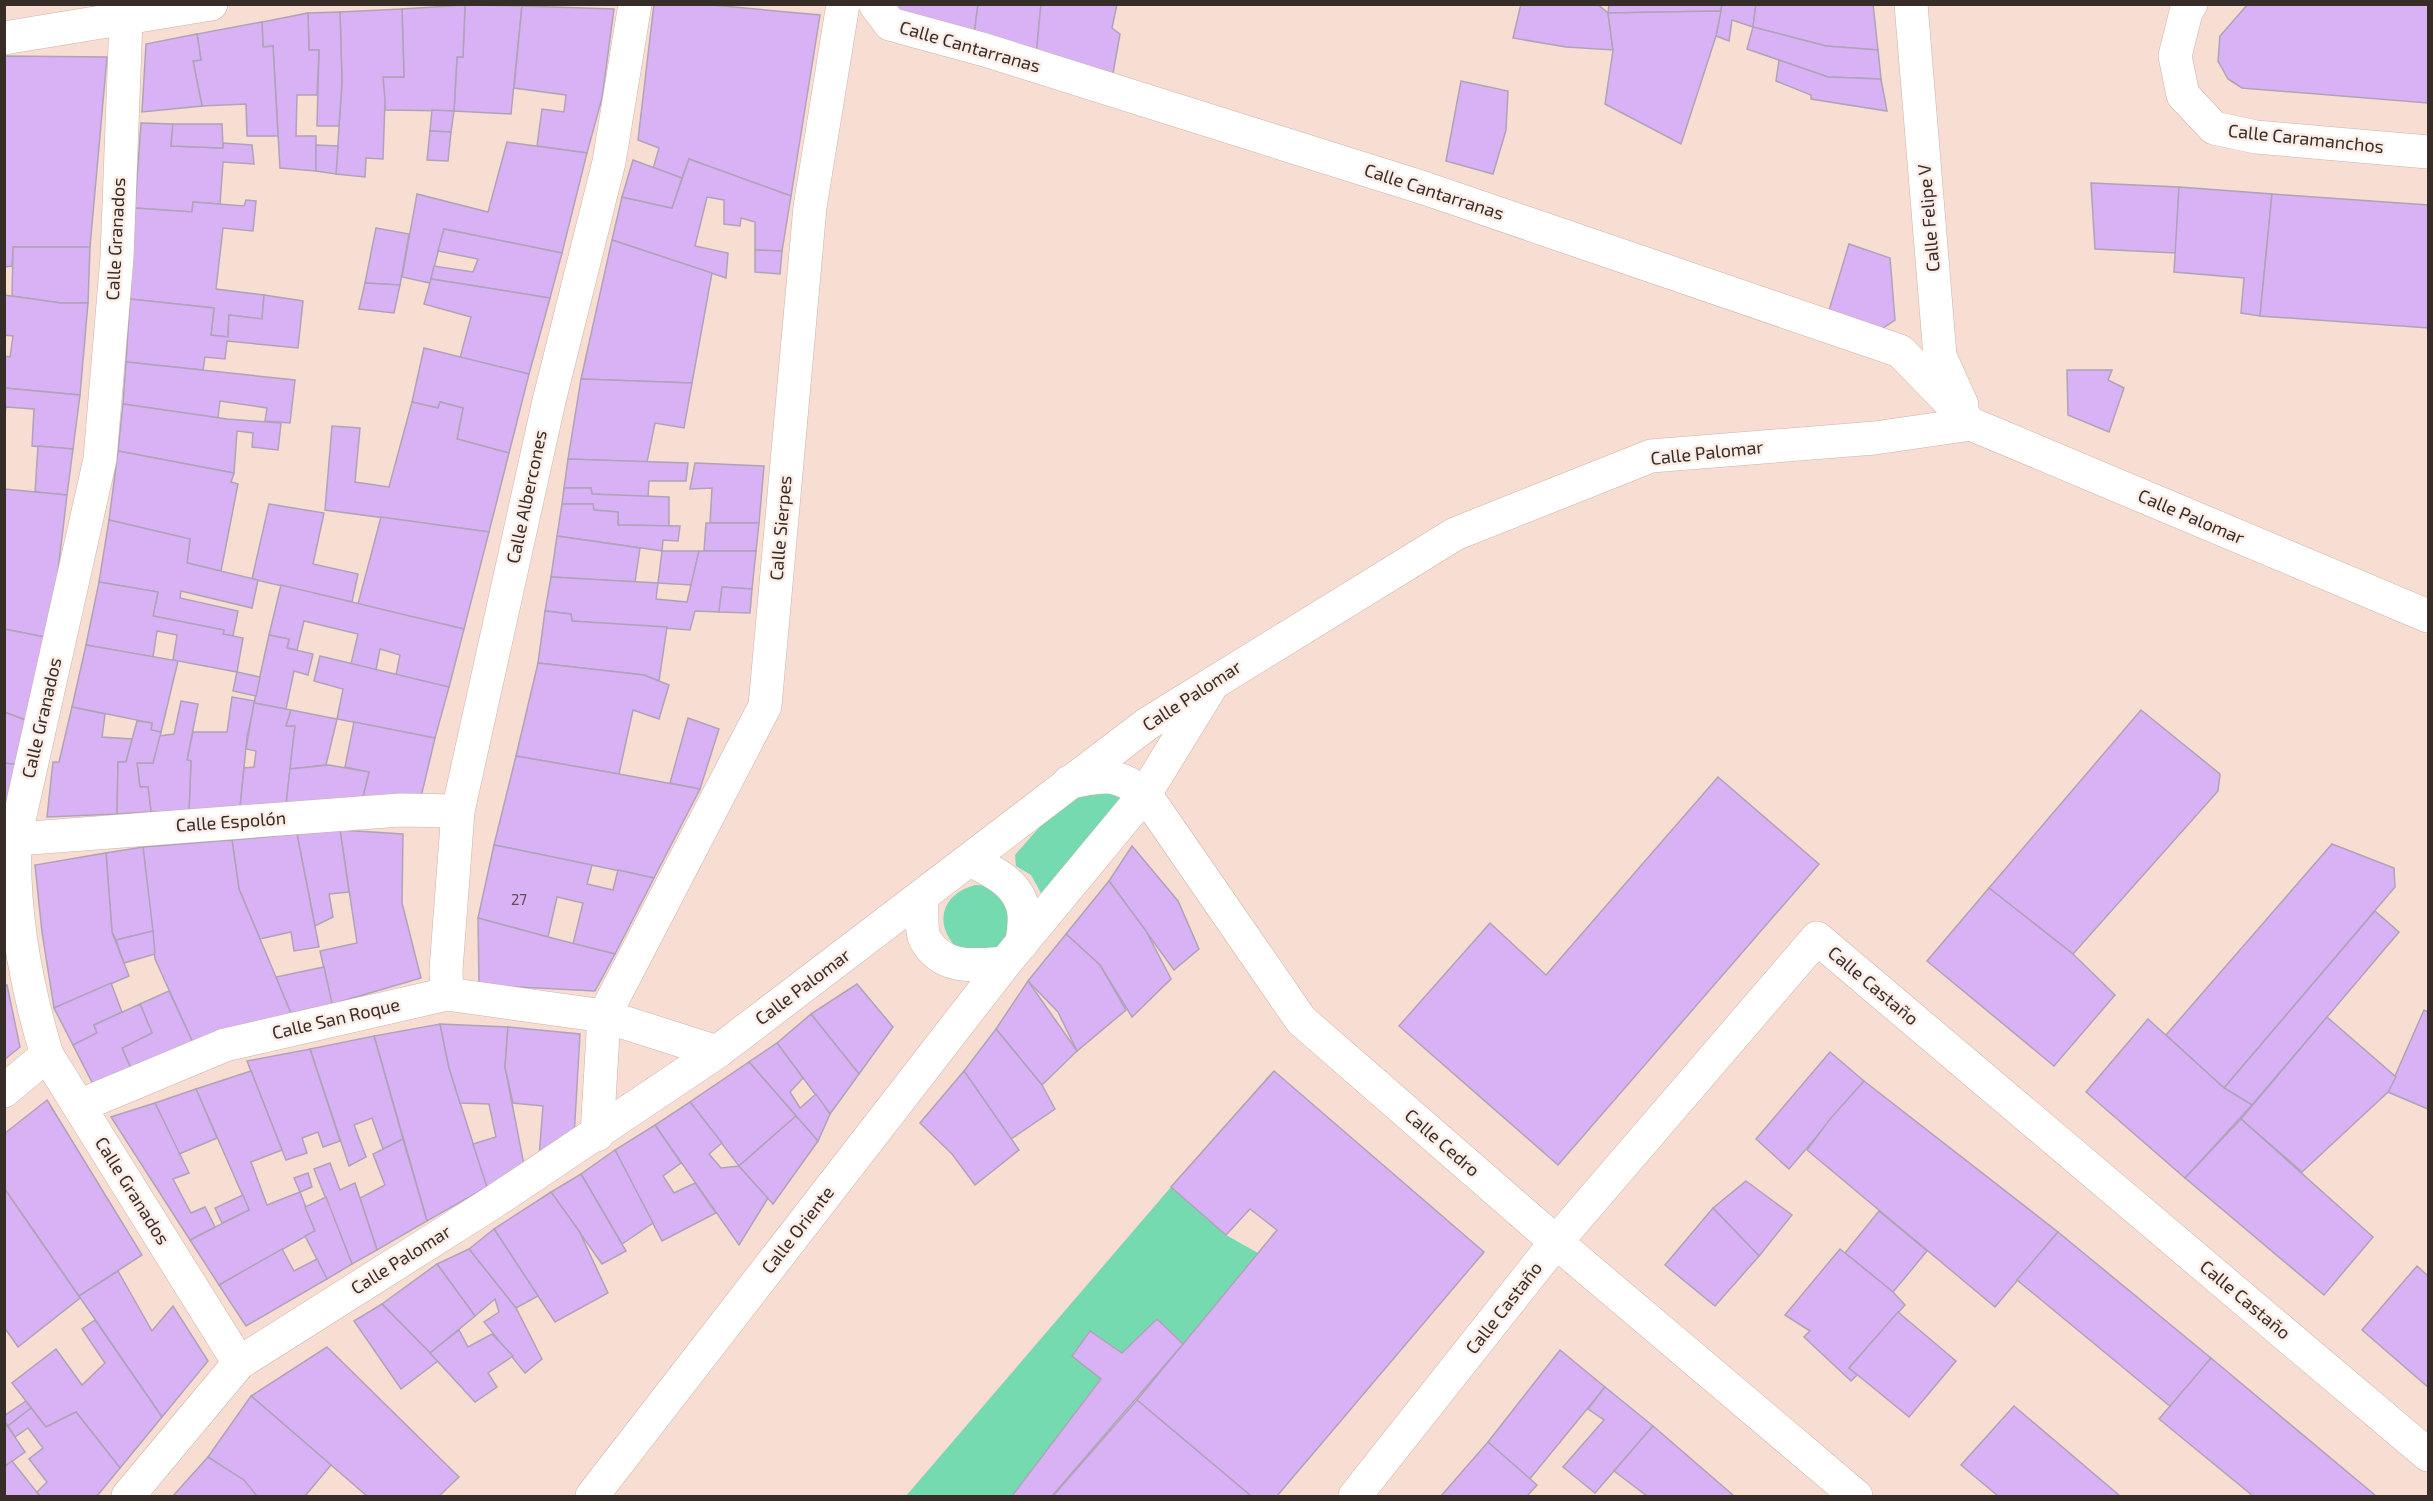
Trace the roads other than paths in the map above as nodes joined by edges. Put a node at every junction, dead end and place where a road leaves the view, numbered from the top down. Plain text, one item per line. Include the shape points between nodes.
1 (211, 4) edge
2 (635, 4) edge
3 (843, 4) edge
4 (875, 4) edge
5 (1911, 4) edge
6 (2191, 4) edge
7 (67, 16) edge
8 (126, 19) junction
9 (4, 38) edge
10 (2428, 152) edge
11 (1971, 424) junction
12 (2428, 616) edge
13 (1214, 681) junction
14 (1068, 783) junction
15 (1145, 794) junction
16 (458, 811) junction
17 (10, 839) edge
18 (970, 860) junction
19 (922, 897) junction
20 (1014, 953) junction
21 (447, 994) junction
22 (604, 1016) junction
23 (717, 1052) junction
24 (47, 1055) junction
25 (4, 1091) edge
26 (79, 1106) junction
27 (597, 1135) junction
28 (1556, 1242) junction
29 (239, 1363) junction
30 (2428, 1455) edge
31 (128, 1497) edge
32 (592, 1497) edge
33 (1355, 1497) edge
34 (1856, 1497) edge

1 - 8 street
2 - 16 street, Calle Albercones via 609,162 549,401
3 - 22 street, Calle Sierpes via 810,207 765,706
4 - 11 street, Calle Cantarranas via 890,24 985,50 1424,188 1900,351
5 - 11 street, Calle Felipe V via 1940,356
6 - 10 street, Calle Caramanchos via 2175,56 2183,95 2214,128 2256,137
7 - 8 street
7 - 9 street
8 - 17 street, Calle Granados via 117,257 100,459
11 - 12 street, Calle Palomar
11 - 13 street, Calle Palomar via 1875,438 1651,456 1455,534
13 - 14 street, Calle Palomar via 1147,724
13 - 15 street, Calle Oriente
14 - 15 street, Calle Cedro via 1107,776 1128,781
14 - 18 street, Calle Palomar
15 - 20 street, Calle Oriente
15 - 28 street, Calle Cedro via 1301,1020
16 - 17 street, Calle Espolón via 400,810
16 - 21 street, Calle Albercones
17 - 24 street, Calle Granados via 32,1004
18 - 19 street, Calle Palomar
18 - 20 street via 1002,877 1018,893 1024,914
19 - 20 street via 925,938 942,958 961,966
19 - 23 street, Calle Palomar
20 - 32 street, Calle Oriente
21 - 22 street, Calle San Roque
21 - 26 street, Calle San Roque via 225,1045
22 - 23 street, Calle San Roque
22 - 27 street
23 - 27 street, Calle Palomar
24 - 25 street
24 - 26 street, Calle Granados
26 - 29 street, Calle Granados
27 - 29 street, Calle Palomar
28 - 30 street, Calle Castaño via 1817,938
28 - 33 street, Calle Castaño
28 - 34 street, Calle Cedro
29 - 31 street, Calle Palomar

